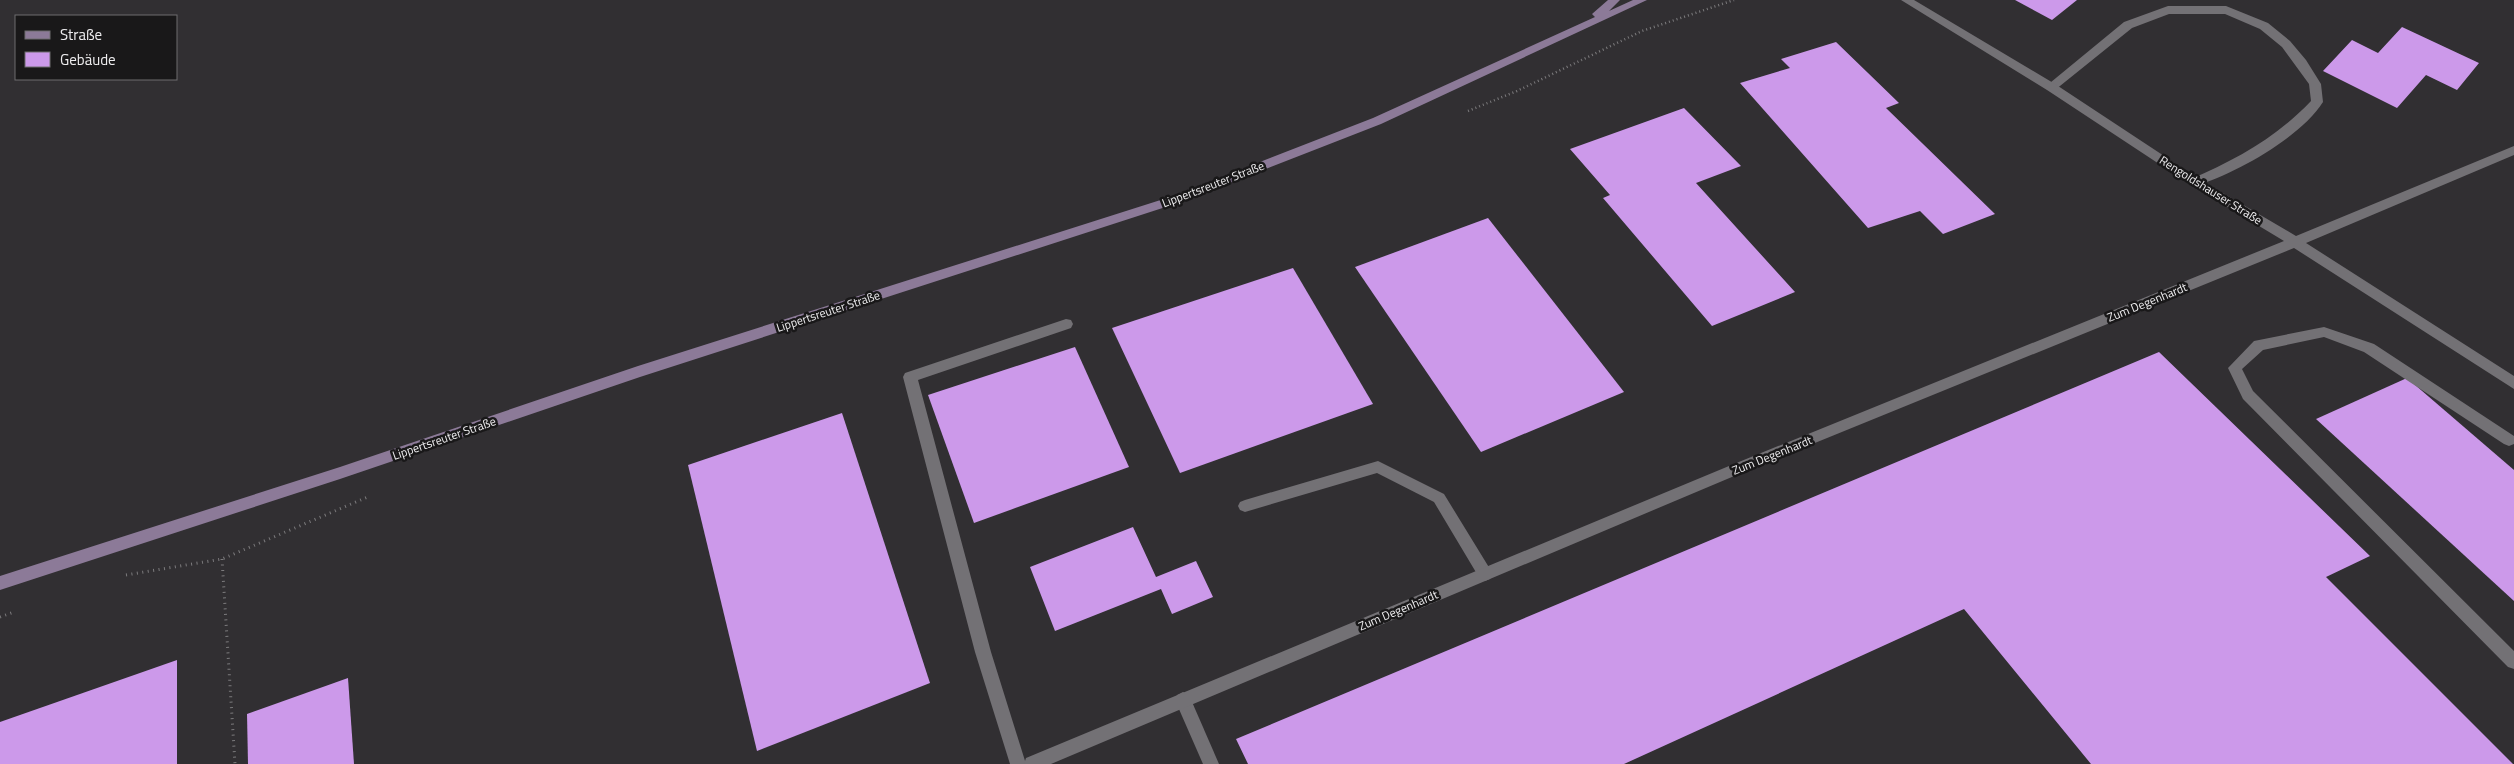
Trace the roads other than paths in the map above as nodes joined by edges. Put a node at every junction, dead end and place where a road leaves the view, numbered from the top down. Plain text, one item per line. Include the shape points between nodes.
1 (1615, 0) edge
2 (1642, 0) edge
3 (1906, 0) edge
4 (1579, 28) junction
5 (2051, 87) junction
6 (2514, 150) edge
7 (2195, 182) junction
8 (2295, 242) junction
9 (1066, 324) dead end
10 (2514, 383) edge
11 (2512, 440) edge
12 (1245, 506) dead end
13 (1485, 574) junction
14 (0, 583) edge
15 (2514, 662) edge
16 (1183, 700) junction
17 (1018, 764) edge
18 (1032, 764) edge
19 (1211, 764) edge

1 - 4 main road
2 - 4 main road, Lippertsreuter Straße
3 - 5 street, Rengoldshauser Straße
4 - 14 main road, Lippertsreuter Straße via 1377,121 1174,200 638,372
5 - 7 street, Rengoldshauser Straße
5 - 7 street via 2128,25 2168,10 2226,10 2264,26 2302,63 2315,84 2317,102 2290,131 2231,167
6 - 8 street, Zum Degenhardt
7 - 8 street, Rengoldshauser Straße
8 - 10 street, Rengoldshauser Straße
8 - 13 street, Zum Degenhardt
9 - 17 street via 910,377 983,652
11 - 15 street via 2369,348 2324,332 2259,345 2235,368 2248,395
12 - 13 street via 1378,467 1439,498
13 - 16 street, Zum Degenhardt
16 - 18 street, Zum Degenhardt
16 - 19 street

